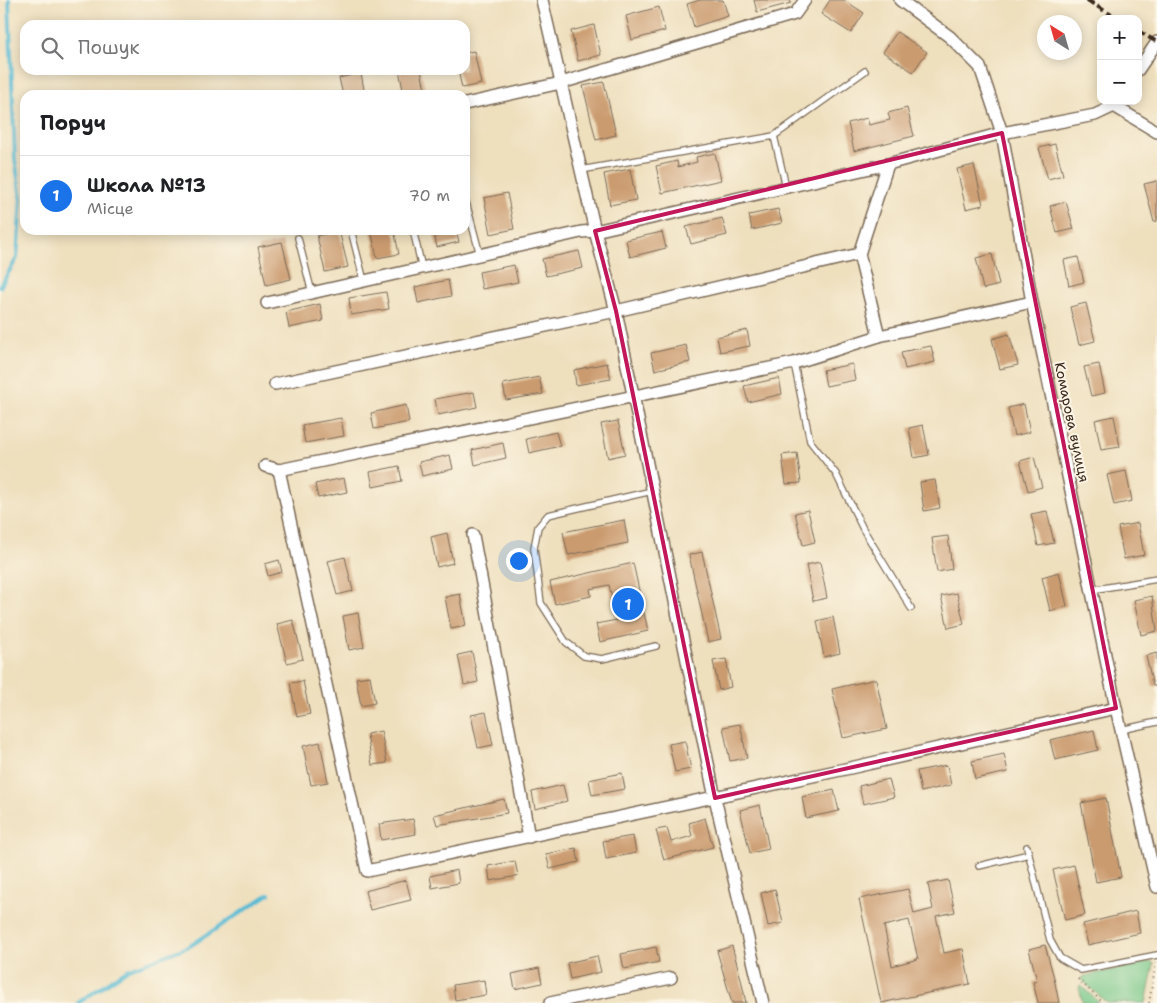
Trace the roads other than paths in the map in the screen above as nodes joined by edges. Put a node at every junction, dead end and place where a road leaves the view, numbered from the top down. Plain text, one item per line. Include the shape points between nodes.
1 (542, 0) edge
2 (805, 0) edge
3 (900, 0) edge
4 (1157, 42) edge
5 (1142, 64) edge
6 (866, 71) dead end
7 (561, 82) junction
8 (470, 103) edge
9 (1114, 105) edge
10 (1117, 105) edge
11 (1157, 132) edge
12 (1002, 134) junction
13 (774, 136) junction
14 (888, 164) junction
15 (581, 170) junction
16 (786, 187) junction
17 (470, 217) edge
18 (595, 231) junction
19 (352, 235) edge
20 (414, 235) edge
21 (298, 238) dead end
22 (859, 254) junction
23 (480, 255) junction
24 (422, 268) junction
25 (364, 281) junction
26 (312, 293) junction
27 (1032, 302) junction
28 (267, 303) dead end
29 (616, 311) junction
30 (879, 336) junction
31 (794, 362) junction
32 (275, 384) dead end
33 (634, 394) junction
34 (265, 466) dead end
35 (279, 470) junction
36 (652, 491) junction
37 (473, 535) dead end
38 (1157, 579) edge
39 (1091, 590) junction
40 (911, 608) dead end
41 (656, 646) dead end
42 (1116, 708) junction
43 (1157, 722) edge
44 (1121, 730) junction
45 (715, 798) junction
46 (529, 837) junction
47 (979, 866) dead end
48 (1157, 887) edge
49 (1157, 954) edge
50 (671, 978) dead end
51 (558, 1002) edge
52 (763, 1003) edge

1 - 7 street
2 - 7 street via 795,14
3 - 12 street, Комарова вулиця via 950,36 980,67
4 - 5 street
6 - 13 lane
7 - 8 street
7 - 15 street
9 - 12 street via 1096,115
10 - 11 street
12 - 14 street
12 - 27 street, Комарова вулиця
13 - 15 lane
13 - 16 lane
14 - 16 street
14 - 22 street
15 - 18 street
16 - 18 street
17 - 23 lane
18 - 23 street
18 - 29 street
19 - 25 lane
20 - 24 lane
21 - 26 lane
22 - 29 street
22 - 30 street
23 - 24 street
24 - 25 street
25 - 26 street
26 - 28 street
27 - 30 street
27 - 39 street, Комарова вулиця
29 - 32 street
29 - 33 street
30 - 31 street
31 - 33 street
31 - 40 lane via 810,441 836,474 863,529
33 - 35 street
33 - 36 street
34 - 35 street
35 - 46 street via 367,871
36 - 41 lane via 548,515 538,527 534,548 541,603 566,642 584,656 602,659
36 - 45 street
37 - 46 street
38 - 39 lane
39 - 42 street, Комарова вулиця
42 - 44 street, Комарова вулиця
42 - 45 street
43 - 44 lane
44 - 48 street, Комарова вулиця
45 - 46 street
45 - 52 street
47 - 49 lane via 1028,850 1050,940 1060,958 1081,970
50 - 51 street

